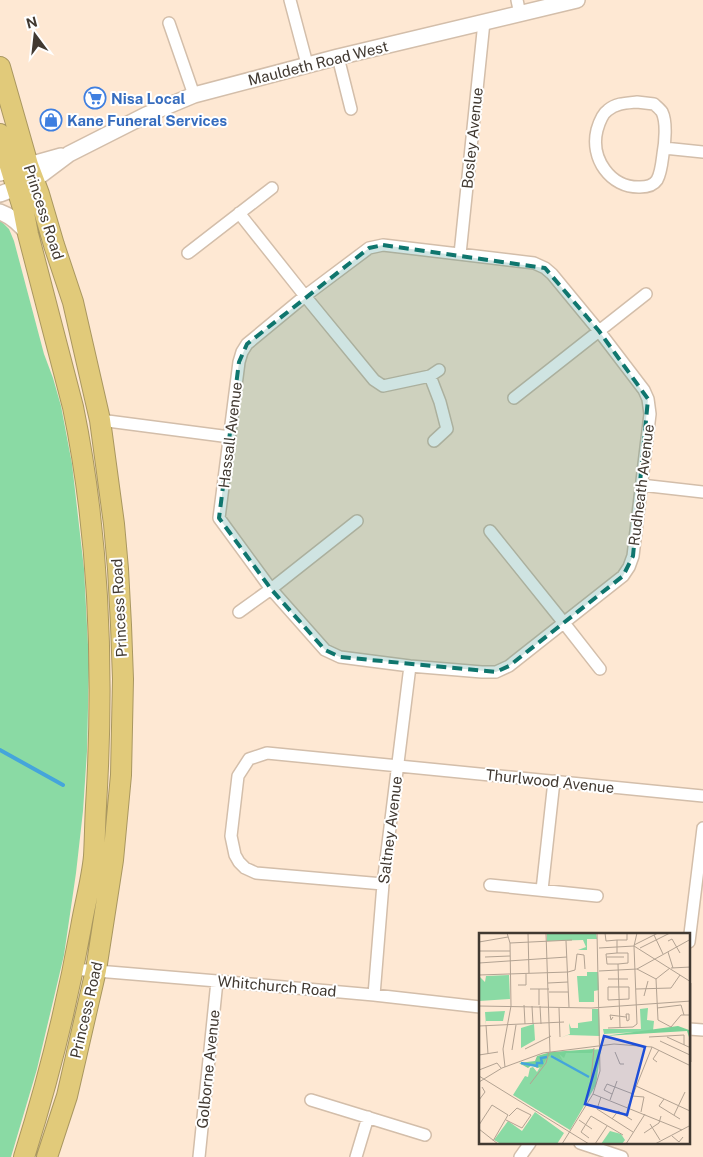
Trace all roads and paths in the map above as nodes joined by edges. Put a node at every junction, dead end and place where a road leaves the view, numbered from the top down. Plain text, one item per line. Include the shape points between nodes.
1 (290, 0) edge
2 (577, 0) edge
3 (518, 7) edge
4 (484, 22) junction
5 (170, 23) dead end
6 (338, 57) junction
7 (307, 64) junction
8 (0, 67) edge
9 (194, 95) junction
10 (351, 109) dead end
11 (0, 134) edge
12 (664, 148) junction
13 (703, 152) edge
14 (15, 179) edge
15 (272, 188) dead end
16 (0, 212) edge
17 (239, 214) junction
18 (28, 234) junction
19 (188, 253) dead end
20 (460, 254) junction
21 (646, 294) dead end
22 (305, 296) junction
23 (599, 331) junction
24 (514, 398) dead end
25 (100, 420) junction
26 (230, 437) junction
27 (434, 441) dead end
28 (641, 485) junction
29 (703, 492) edge
30 (357, 522) dead end
31 (490, 531) dead end
32 (271, 589) junction
33 (239, 612) dead end
34 (564, 623) junction
35 (410, 666) junction
36 (600, 669) dead end
37 (398, 766) junction
38 (554, 781) junction
39 (703, 796) edge
40 (703, 828) edge
41 (703, 833) edge
42 (383, 884) junction
43 (490, 885) dead end
44 (542, 890) junction
45 (597, 896) dead end
46 (690, 934) edge
47 (74, 969) junction
48 (96, 970) junction
49 (217, 981) junction
50 (374, 995) junction
51 (479, 1006) edge
52 (690, 1029) edge
53 (703, 1030) edge
54 (312, 1100) dead end
55 (368, 1117) junction
56 (425, 1135) dead end
57 (529, 1144) edge
58 (583, 1144) edge
59 (24, 1157) edge
60 (48, 1157) edge
61 (199, 1157) edge
62 (356, 1157) edge
63 (520, 1157) edge
64 (622, 1157) edge

1 - 7 street
2 - 3 street, Mauldeth Road West
3 - 4 street, Mauldeth Road West
4 - 6 street, Mauldeth Road West
4 - 20 street, Bosley Avenue
5 - 9 street
6 - 7 street, Mauldeth Road West
6 - 10 street
7 - 9 street, Mauldeth Road West
8 - 14 highway, Princess Road
9 - 14 street, Mauldeth Road West
11 - 14 highway, Princess Road
12 - 12 street via 657,180 648,187 633,188 619,183 607,175 599,161 596,134 600,121 607,110 621,103 654,104 662,112
12 - 13 street
14 - 18 highway, Princess Road
14 - 25 highway, Princess Road via 39,194 73,302
15 - 17 street
16 - 18 street via 19,223
17 - 19 street
17 - 22 street
18 - 47 highway, Princess Road via 79,436 97,590 101,680 94,857
20 - 22 street, Hassall Avenue via 383,245 369,248
20 - 23 street, Rudheath Avenue via 534,263 546,268
21 - 23 street
22 - 26 street, Hassall Avenue via 247,344 242,352
22 - 27 street via 374,380 383,386 435,373 446,428
23 - 24 street
23 - 28 street, Rudheath Avenue via 648,399 650,414
25 - 26 street
25 - 48 highway, Princess Road via 118,569 123,679 118,817
26 - 32 street, Hassall Avenue via 219,518
28 - 29 street
28 - 34 street, Rudheath Avenue via 629,567 623,576
30 - 32 street
31 - 34 street
32 - 33 street
32 - 35 street, Hassall Avenue via 325,650 340,657
34 - 35 street, Rudheath Avenue via 509,666 496,672
34 - 36 street
35 - 37 street, Saltney Avenue
37 - 38 street, Thurlwood Avenue
37 - 42 street, Saltney Avenue
37 - 42 street, Thurlwood Avenue via 267,753 249,759 238,776 231,836 235,855 245,868 256,873
38 - 39 street, Thurlwood Avenue
38 - 44 street
40 - 41 street
41 - 46 street
42 - 50 street, Saltney Avenue
43 - 44 street
44 - 45 street
47 - 48 street, Whitchurch Road
47 - 59 highway, Princess Road via 47,1082
48 - 49 street, Whitchurch Road
48 - 60 highway, Princess Road via 67,1096
49 - 50 street, Whitchurch Road
49 - 61 street, Golborne Avenue
50 - 51 street, Whitchurch Road
52 - 53 street
54 - 55 street
55 - 56 street
55 - 62 street
57 - 63 street
58 - 64 street

